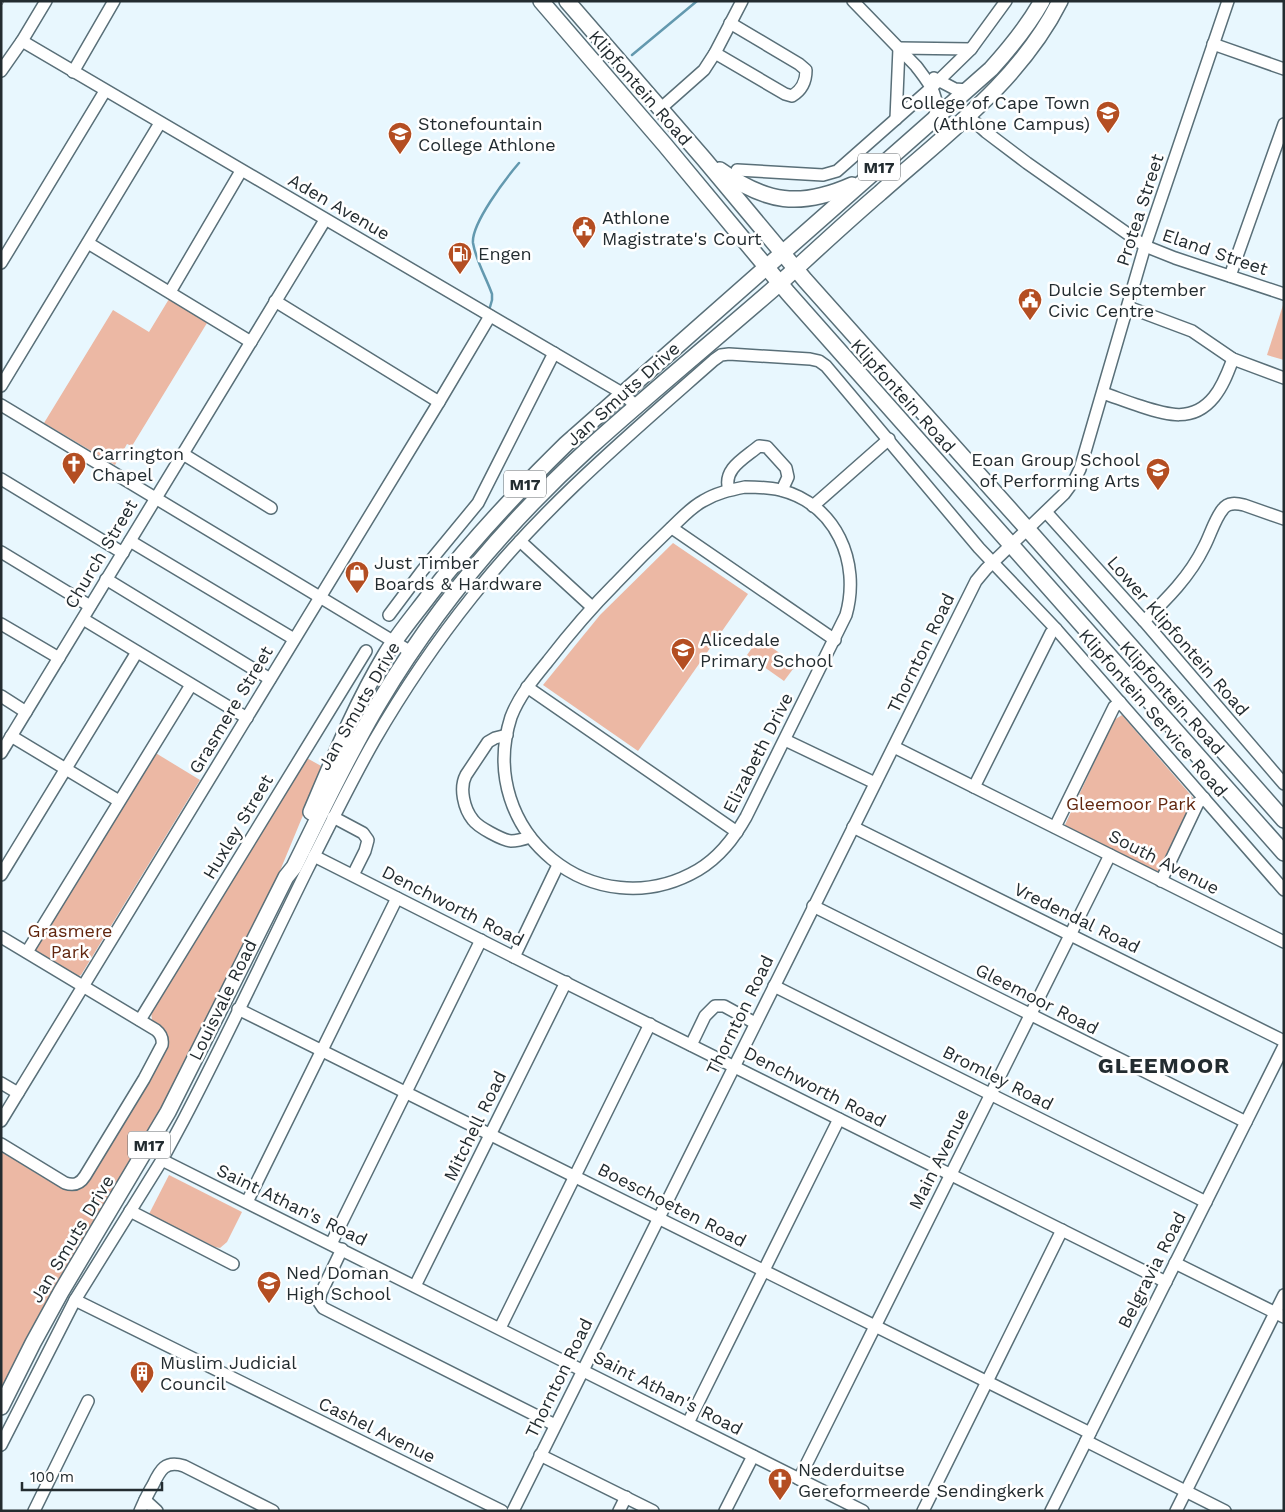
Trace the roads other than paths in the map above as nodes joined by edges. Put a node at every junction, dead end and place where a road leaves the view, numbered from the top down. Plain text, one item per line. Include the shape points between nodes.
1 (46, 1) edge
2 (114, 1) edge
3 (541, 1) edge
4 (567, 1) edge
5 (742, 1) edge
6 (853, 1) edge
7 (1006, 1) edge
8 (1042, 1) edge
9 (1060, 1) edge
10 (1228, 1) edge
11 (730, 23) junction
12 (22, 41) junction
13 (1213, 44) junction
14 (899, 48) junction
15 (971, 49) junction
16 (715, 53) junction
17 (1284, 69) edge
18 (1, 70) edge
19 (73, 72) junction
20 (935, 85) junction
21 (968, 90) junction
22 (106, 91) junction
23 (660, 109) junction
24 (968, 116) junction
25 (934, 118) junction
26 (896, 119) junction
27 (160, 123) junction
28 (1284, 124) edge
29 (704, 159) junction
30 (737, 170) dead end
31 (242, 171) junction
32 (869, 176) junction
33 (325, 220) junction
34 (88, 243) junction
35 (1145, 246) junction
36 (782, 253) junction
37 (1, 263) edge
38 (766, 267) junction
39 (795, 268) junction
40 (1230, 276) junction
41 (779, 283) junction
42 (170, 292) junction
43 (1284, 294) edge
44 (275, 301) junction
45 (1128, 307) junction
46 (490, 316) junction
47 (251, 342) junction
48 (554, 354) junction
49 (1233, 359) junction
50 (1284, 378) edge
51 (1, 386) edge
52 (622, 393) junction
53 (1103, 394) junction
54 (439, 402) junction
55 (1, 405) edge
56 (636, 406) junction
57 (889, 439) junction
58 (183, 454) junction
59 (1, 479) edge
60 (729, 490) junction
61 (782, 490) junction
62 (156, 498) junction
63 (814, 506) junction
64 (271, 508) dead end
65 (1046, 512) junction
66 (1284, 519) edge
67 (672, 528) junction
68 (1028, 530) junction
69 (130, 541) junction
70 (520, 541) junction
71 (1012, 545) junction
72 (1, 552) edge
73 (123, 553) junction
74 (993, 563) junction
75 (106, 580) junction
76 (320, 598) junction
77 (90, 606) junction
78 (592, 607) junction
79 (389, 615) dead end
80 (82, 619) junction
81 (1144, 621) junction
82 (1, 624) edge
83 (1056, 629) junction
84 (294, 640) junction
85 (835, 640) junction
86 (394, 642) junction
87 (366, 651) dead end
88 (137, 652) junction
89 (411, 652) junction
90 (58, 658) junction
91 (270, 679) junction
92 (190, 684) junction
93 (527, 687) junction
94 (1, 696) edge
95 (1120, 702) junction
96 (26, 712) junction
97 (246, 718) junction
98 (12, 736) junction
99 (507, 736) junction
100 (785, 740) junction
101 (894, 747) junction
102 (1, 753) edge
103 (66, 768) junction
104 (1283, 781) edge
105 (875, 783) junction
106 (974, 787) junction
107 (1204, 798) junction
108 (119, 801) junction
109 (333, 817) junction
110 (1284, 820) edge
111 (853, 827) junction
112 (1056, 827) junction
113 (737, 832) junction
114 (530, 837) junction
115 (1284, 853) edge
116 (1110, 855) junction
117 (314, 856) junction
118 (558, 865) junction
119 (1, 876) edge
120 (353, 876) junction
121 (286, 877) junction
122 (1161, 881) junction
123 (1284, 890) edge
124 (397, 898) junction
125 (813, 906) junction
126 (1071, 934) junction
127 (1, 937) edge
128 (481, 940) junction
129 (1284, 942) edge
130 (27, 952) junction
131 (514, 957) junction
132 (566, 982) junction
133 (83, 986) junction
134 (774, 986) junction
135 (238, 1009) junction
136 (1030, 1015) junction
137 (140, 1020) junction
138 (756, 1023) junction
139 (650, 1024) junction
140 (1284, 1042) edge
141 (691, 1045) junction
142 (1284, 1046) edge
143 (322, 1051) junction
144 (734, 1067) junction
145 (1, 1083) edge
146 (406, 1093) junction
147 (18, 1094) junction
148 (991, 1094) junction
149 (839, 1119) junction
150 (1, 1121) edge
151 (1246, 1122) junction
152 (490, 1134) junction
153 (1, 1144) edge
154 (162, 1160) junction
155 (951, 1175) junction
156 (575, 1177) junction
157 (247, 1202) junction
158 (1206, 1202) junction
159 (130, 1211) junction
160 (658, 1219) junction
161 (1062, 1230) junction
162 (331, 1244) junction
163 (342, 1250) junction
164 (1175, 1263) junction
165 (233, 1264) dead end
166 (764, 1271) junction
167 (1166, 1282) junction
168 (415, 1286) junction
169 (1284, 1295) edge
170 (75, 1300) junction
171 (1279, 1315) edge
172 (875, 1326) junction
173 (500, 1328) junction
174 (582, 1370) junction
175 (987, 1382) junction
176 (88, 1401) dead end
177 (1, 1407) edge
178 (688, 1423) junction
179 (555, 1425) junction
180 (1088, 1437) junction
181 (1, 1445) edge
182 (540, 1455) junction
183 (753, 1456) junction
184 (799, 1479) junction
185 (1186, 1491) junction
186 (626, 1497) junction
187 (145, 1500) junction
188 (842, 1506) edge
189 (34, 1511) edge
190 (140, 1511) edge
191 (157, 1511) edge
192 (273, 1511) edge
193 (502, 1511) edge
194 (513, 1511) edge
195 (619, 1511) edge
196 (653, 1511) edge
197 (725, 1511) edge
198 (863, 1511) edge
199 (923, 1511) edge
200 (1051, 1511) edge
201 (1176, 1511) edge
202 (1225, 1511) edge

1 - 12 street
2 - 19 street
3 - 38 main road, Klipfontein Road
4 - 23 main road, Klipfontein Road
5 - 11 street
6 - 14 street
7 - 15 street
8 - 21 main road, Jan Smuts Drive / M17 via 1007,52
9 - 24 main road, Jan Smuts Drive / M17 via 1020,61
10 - 13 street, Protea Street
11 - 16 street
11 - 16 street via 799,64 806,70 806,79 792,96
12 - 18 street
12 - 19 street, Aden Avenue
13 - 17 street
13 - 35 street, Protea Street
14 - 15 street
14 - 20 street
14 - 26 street
15 - 20 street
16 - 23 street via 704,70
19 - 22 street, Aden Avenue
20 - 21 street
20 - 25 street via 937,110
20 - 26 street
21 - 25 main road, Jan Smuts Drive / M17
22 - 27 street, Aden Avenue
22 - 37 street
23 - 29 main road, Klipfontein Road
24 - 35 street, Eland Street via 1027,163
24 - 39 main road, Jan Smuts Drive / M17
25 - 32 main road, Jan Smuts Drive / M17
26 - 30 street via 833,173
27 - 31 street, Aden Avenue
27 - 34 street
28 - 40 street
29 - 32 main road via 747,188 789,199 816,198
29 - 36 main road, Klipfontein Road
31 - 33 street, Aden Avenue
31 - 42 street
32 - 36 main road, Jan Smuts Drive / M17
33 - 44 street, Church Street
33 - 46 street, Aden Avenue
34 - 42 street
34 - 51 street
35 - 40 street, Eland Street
35 - 45 street, Protea Street
36 - 38 main road, Jan Smuts Drive / M17
36 - 39 main road, Klipfontein Road
38 - 41 main road, Klipfontein Road
38 - 52 main road, Jan Smuts Drive / M17
39 - 41 main road, Jan Smuts Drive / M17
39 - 68 main road, Klipfontein Road
40 - 43 street, Eland Street
41 - 56 main road, Jan Smuts Drive / M17
41 - 71 main road, Klipfontein Road
42 - 47 street
44 - 47 street, Church Street
44 - 54 street
45 - 49 street via 1192,331
45 - 53 street, Protea Street
46 - 48 street, Aden Avenue
46 - 54 street, Grasmere Street
47 - 58 street, Church Street
48 - 52 street, Aden Avenue
48 - 79 street via 478,503
49 - 50 street
49 - 53 street via 1215,396 1196,412 1171,415
52 - 56 street, Aden Avenue
52 - 86 main road, Jan Smuts Drive / M17 via 503,507
53 - 65 street, Protea Street via 1075,479
54 - 76 street, Grasmere Street
55 - 62 street
56 - 89 main road, Jan Smuts Drive / M17 via 515,522 456,591
57 - 63 street
57 - 70 street, Klipfontein Service Road via 819,361 724,354 610,452
57 - 74 street, Klipfontein Service Road
58 - 62 street, Church Street
58 - 64 street
59 - 73 street
60 - 61 street, Elizabeth Drive via 745,487
60 - 61 street via 728,474 732,468 759,446 767,447 786,468 788,477
60 - 67 street, Elizabeth Drive via 701,502
61 - 63 street, Elizabeth Drive
62 - 69 street, Church Street
62 - 76 street
63 - 85 street, Elizabeth Drive via 840,539 850,568 849,605
65 - 68 street, Protea Street
65 - 81 street, Lower Klipfontein Road
66 - 81 street via 1244,505 1227,505 1220,512 1193,566
67 - 78 street, Elizabeth Drive
67 - 85 street
68 - 71 street, Protea Street
68 - 110 main road, Klipfontein Road
69 - 73 street, Church Street
69 - 84 street
70 - 78 street
70 - 109 street, Louisvale Road via 472,597 418,671 374,740
71 - 74 street, Thornton Road
71 - 115 main road, Klipfontein Road
72 - 77 street
73 - 75 street, Church Street
74 - 83 street, Klipfontein Service Road
74 - 101 street, Thornton Road via 981,574 971,591
75 - 77 street, Church Street
75 - 91 street
76 - 84 street, Grasmere Street
76 - 86 street
77 - 80 street, Church Street
78 - 93 street, Elizabeth Drive
80 - 88 street
80 - 90 street, Church Street
81 - 104 street, Lower Klipfontein Road
82 - 90 street
83 - 95 street, Klipfontein Service Road
83 - 106 street via 1051,633
84 - 91 street, Grasmere Street
85 - 100 street, Elizabeth Drive
86 - 89 street
86 - 121 main road, Jan Smuts Drive / M17 via 344,734 288,864
87 - 137 street, Huxley Street
88 - 92 street
88 - 103 street
89 - 121 main road, Jan Smuts Drive / M17 via 358,740
90 - 96 street, Church Street
91 - 97 street, Grasmere Street
92 - 97 street
92 - 108 street
93 - 99 street, Elizabeth Drive via 512,716
93 - 113 street
94 - 96 street
95 - 107 street, Klipfontein Service Road
95 - 112 street via 1114,707
96 - 98 street, Church Street
97 - 133 street, Grasmere Street
98 - 102 street, Church Street
98 - 103 street
99 - 114 street, Elizabeth Drive via 504,760 508,788 513,806
99 - 114 street via 488,742 463,780 462,791 470,816 477,824 507,840
100 - 105 street
100 - 113 street, Elizabeth Drive
101 - 105 street, Thornton Road
101 - 106 street, South Avenue
103 - 108 street
103 - 119 street
105 - 111 street, Thornton Road
106 - 112 street, South Avenue
107 - 122 street via 1198,803
107 - 123 street, Klipfontein Service Road
108 - 130 street
109 - 117 street, Louisvale Road
109 - 120 street via 363,833 368,840
111 - 125 street, Thornton Road
111 - 126 street, Vredendal Road
112 - 116 street, South Avenue
113 - 118 street, Elizabeth Drive via 729,844 700,869 657,885 622,887 599,883
114 - 118 street, Elizabeth Drive
116 - 122 street, South Avenue
116 - 126 street, Main Avenue
117 - 120 street, Denchworth Road
117 - 135 street, Louisvale Road
118 - 131 street
120 - 124 street, Denchworth Road
121 - 177 main road, Jan Smuts Drive / M17 via 168,1112 61,1292
122 - 129 street, South Avenue
124 - 128 street, Denchworth Road
124 - 143 street
125 - 134 street, Thornton Road
125 - 136 street, Gleemoor Road
126 - 136 street, Main Avenue
126 - 140 street, Vredendal Road
127 - 130 street
128 - 131 street, Denchworth Road
128 - 146 street
130 - 133 street
131 - 132 street, Denchworth Road
132 - 139 street, Denchworth Road
132 - 152 street, Mitchell Road
133 - 137 street
133 - 147 street, Grasmere Street
134 - 138 street, Thornton Road
134 - 148 street, Bromley Road
135 - 143 street, Boeschoeten Road
135 - 154 street, Louisvale Road
136 - 148 street, Main Avenue
136 - 151 street, Gleemoor Road
137 - 153 street via 159,1032 162,1045 80,1182 65,1183
138 - 141 street via 724,1006 715,1006 705,1016
138 - 144 street, Thornton Road
139 - 141 street, Denchworth Road
139 - 156 street
141 - 144 street, Denchworth Road
142 - 151 street, Belgravia Road
143 - 146 street, Boeschoeten Road
143 - 157 street
144 - 149 street, Denchworth Road
144 - 160 street, Thornton Road
145 - 147 street
146 - 152 street, Boeschoeten Road
146 - 162 street
147 - 150 street, Grasmere Street
148 - 155 street, Main Avenue
148 - 158 street, Bromley Road
149 - 155 street, Denchworth Road
149 - 166 street
151 - 158 street, Belgravia Road
152 - 156 street, Boeschoeten Road
152 - 168 street, Mitchell Road
154 - 157 street, Saint Athan's Road
154 - 159 street, Louisvale Road
155 - 161 street, Denchworth Road
155 - 172 street, Main Avenue
156 - 160 street, Boeschoeten Road
156 - 173 street
157 - 162 street, Saint Athan's Road
158 - 164 street, Belgravia Road
159 - 165 street
159 - 170 street, Louisvale Road
160 - 166 street, Boeschoeten Road
160 - 174 street, Thornton Road
161 - 167 street, Denchworth Road
161 - 175 street
162 - 163 street, Saint Athan's Road
163 - 168 street, Saint Athan's Road
163 - 179 street via 321,1292 319,1302 323,1308
164 - 167 street, Belgravia Road
164 - 171 street
166 - 172 street, Boeschoeten Road
166 - 178 street
167 - 180 street, Belgravia Road
168 - 173 street, Saint Athan's Road
169 - 171 street
170 - 181 street, Louisvale Road
170 - 193 street, Cashel Avenue
171 - 185 street
172 - 175 street, Boeschoeten Road
172 - 184 street, Main Avenue
173 - 174 street, Saint Athan's Road
174 - 178 street, Saint Athan's Road
174 - 179 street, Thornton Road
175 - 180 street, Boeschoeten Road
175 - 199 street
176 - 189 street
178 - 183 street, Saint Athan's Road
179 - 182 street, Thornton Road
180 - 185 street, Boeschoeten Road
180 - 200 street, Belgravia Road
182 - 186 street
182 - 194 street, Thornton Road
183 - 184 street, Saint Athan's Road
183 - 197 street
184 - 188 street, Saint Athan's Road
185 - 201 street
185 - 202 street, Boeschoeten Road
186 - 195 street
186 - 196 street
187 - 190 street
187 - 191 street
187 - 192 street via 159,1473 169,1465 179,1465
188 - 198 street, Saint Athan's Road

